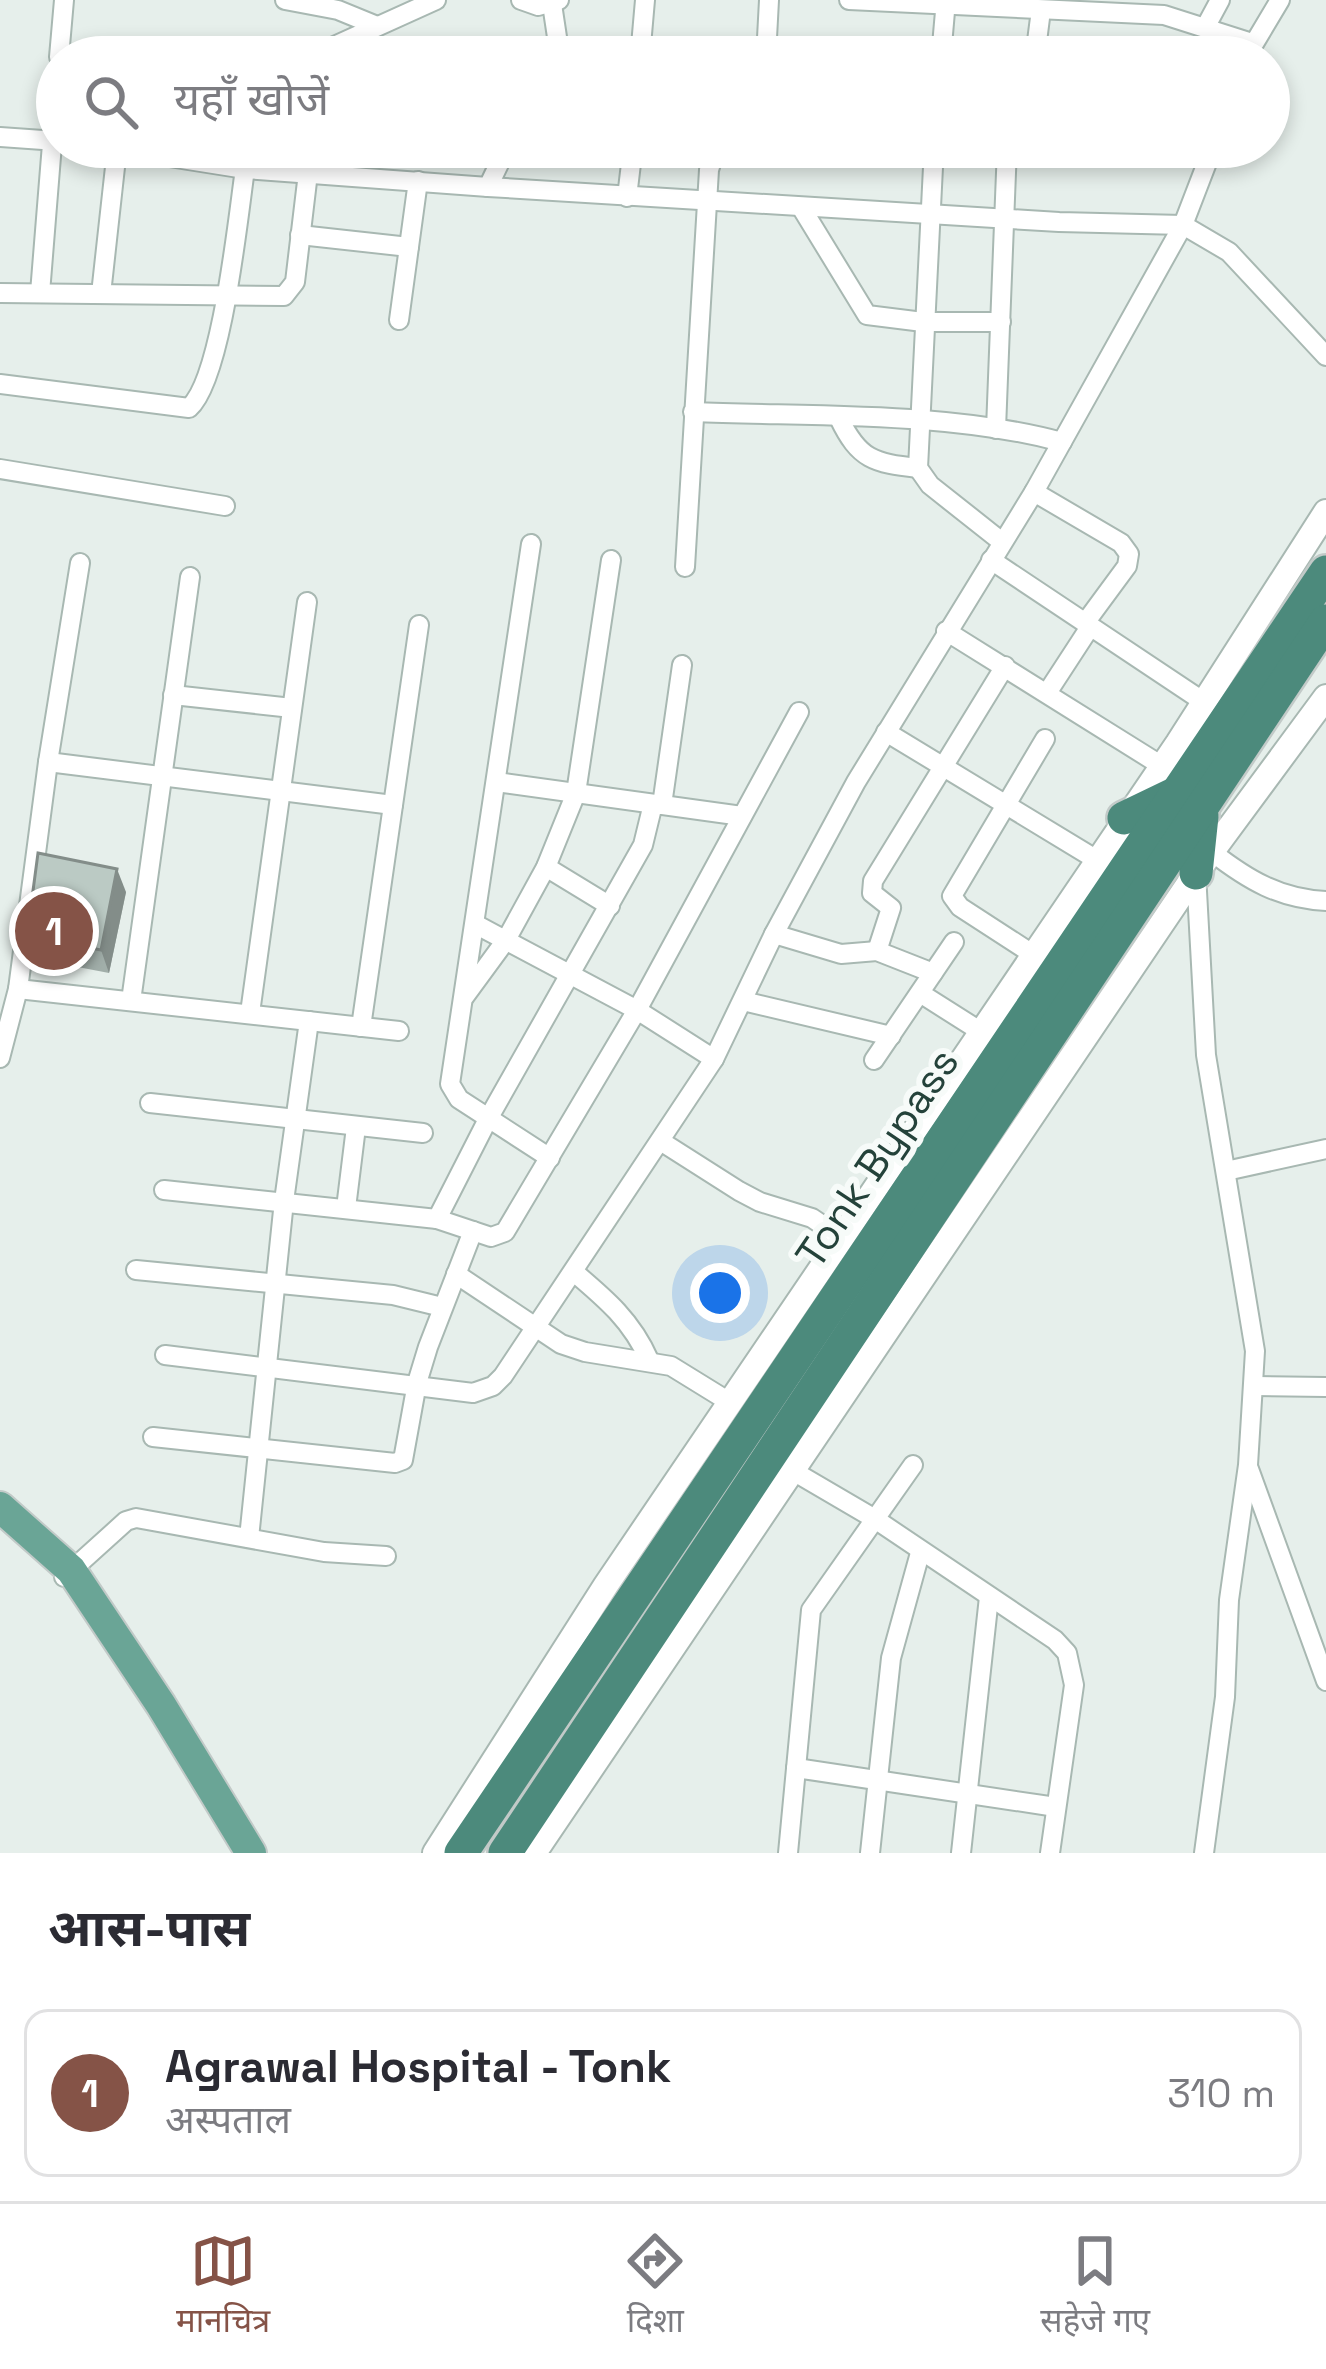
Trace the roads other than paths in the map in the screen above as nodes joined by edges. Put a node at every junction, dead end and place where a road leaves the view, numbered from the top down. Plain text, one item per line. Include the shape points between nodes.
1 (64, 0) edge
2 (285, 0) edge
3 (436, 0) edge
4 (521, 0) edge
5 (645, 0) edge
6 (769, 0) edge
7 (849, 0) edge
8 (1220, 0) edge
9 (1280, 0) edge
10 (555, 2) edge
11 (946, 2) edge
12 (1091, 6) edge
13 (1041, 10) junction
14 (377, 26) junction
15 (1206, 26) junction
16 (61, 36) edge
17 (355, 36) edge
18 (558, 36) edge
19 (642, 36) edge
20 (767, 36) edge
21 (943, 36) edge
22 (1038, 36) edge
23 (1224, 36) edge
24 (1258, 36) edge
25 (0, 137) edge
26 (36, 140) edge
27 (52, 168) edge
28 (110, 168) edge
29 (241, 168) edge
30 (497, 168) edge
31 (630, 168) edge
32 (710, 168) edge
33 (932, 168) edge
34 (1006, 168) edge
35 (1205, 168) edge
36 (254, 170) junction
37 (308, 173) junction
38 (418, 182) junction
39 (488, 187) junction
40 (627, 197) junction
41 (707, 201) junction
42 (801, 207) junction
43 (928, 214) junction
44 (1005, 219) junction
45 (1183, 225) junction
46 (300, 236) junction
47 (409, 247) junction
48 (227, 292) junction
49 (0, 293) edge
50 (40, 293) junction
51 (101, 294) junction
52 (399, 320) dead end
53 (923, 322) junction
54 (1001, 322) junction
55 (1326, 356) edge
56 (0, 384) edge
57 (693, 412) junction
58 (839, 418) junction
59 (918, 422) junction
60 (996, 429) junction
61 (1062, 442) junction
62 (918, 468) junction
63 (0, 470) edge
64 (1034, 492) junction
65 (225, 506) dead end
66 (1326, 512) edge
67 (1002, 542) junction
68 (530, 544) dead end
69 (611, 560) dead end
70 (992, 560) junction
71 (80, 563) dead end
72 (685, 567) dead end
73 (1326, 572) edge
74 (190, 577) dead end
75 (307, 602) dead end
76 (1326, 621) edge
77 (419, 625) dead end
78 (1088, 625) junction
79 (946, 632) junction
80 (682, 665) dead end
81 (1005, 666) junction
82 (1047, 693) junction
83 (173, 695) junction
84 (1326, 697) edge
85 (1204, 702) junction
86 (292, 708) junction
87 (799, 712) dead end
88 (886, 732) junction
89 (1045, 739) dead end
90 (48, 762) junction
91 (944, 767) junction
92 (161, 777) junction
93 (496, 782) junction
94 (1180, 789) junction
95 (280, 791) junction
96 (576, 793) junction
97 (657, 804) junction
98 (1005, 804) junction
99 (393, 805) junction
100 (742, 816) junction
101 (1124, 818) joint
102 (1096, 860) junction
103 (1204, 862) junction
104 (546, 867) junction
105 (1326, 901) edge
106 (610, 906) junction
107 (475, 924) junction
108 (774, 934) junction
109 (506, 940) junction
110 (954, 942) dead end
111 (877, 951) junction
112 (1034, 955) junction
113 (933, 973) junction
114 (572, 976) junction
115 (18, 989) junction
116 (920, 993) junction
117 (465, 996) junction
118 (131, 1000) junction
119 (743, 1001) junction
120 (638, 1010) junction
121 (250, 1013) junction
122 (310, 1021) junction
123 (361, 1027) junction
124 (399, 1031) dead end
125 (983, 1033) junction
126 (891, 1036) junction
127 (0, 1058) edge
128 (714, 1059) junction
129 (874, 1060) dead end
130 (150, 1103) dead end
131 (488, 1119) junction
132 (295, 1121) junction
133 (356, 1127) junction
134 (423, 1133) dead end
135 (662, 1142) junction
136 (1326, 1148) edge
137 (550, 1158) junction
138 (1226, 1171) junction
139 (164, 1190) dead end
140 (284, 1201) junction
141 (346, 1208) junction
142 (436, 1219) junction
143 (473, 1231) junction
144 (844, 1239) junction
145 (136, 1270) dead end
146 (574, 1272) junction
147 (456, 1274) junction
148 (277, 1283) junction
149 (442, 1307) junction
150 (535, 1329) junction
151 (165, 1355) dead end
152 (649, 1360) junction
153 (269, 1366) junction
154 (417, 1383) junction
155 (1255, 1386) junction
156 (1326, 1387) edge
157 (731, 1403) junction
158 (153, 1437) dead end
159 (260, 1447) junction
160 (913, 1465) dead end
161 (1248, 1465) junction
162 (793, 1471) junction
163 (0, 1507) edge
164 (874, 1520) junction
165 (249, 1538) junction
166 (920, 1553) junction
167 (386, 1556) dead end
168 (66, 1575) junction
169 (989, 1598) junction
170 (1326, 1681) edge
171 (796, 1768) junction
172 (876, 1778) junction
173 (967, 1791) junction
174 (1056, 1807) junction
175 (229, 1853) edge
176 (250, 1853) edge
177 (435, 1853) edge
178 (461, 1853) edge
179 (505, 1853) edge
180 (533, 1853) edge
181 (788, 1853) edge
182 (870, 1853) edge
183 (962, 1853) edge
184 (1050, 1853) edge
185 (1204, 1853) edge

1 - 16 street
2 - 14 street
3 - 14 street
4 - 10 street
5 - 19 street
6 - 20 street
7 - 11 street
8 - 15 street
9 - 24 street
10 - 18 street
11 - 13 street
11 - 21 street
12 - 13 street
12 - 15 street
13 - 22 street
14 - 17 street
15 - 23 street
25 - 26 street
27 - 50 street
28 - 51 street
29 - 36 street
30 - 39 street
31 - 40 street
32 - 41 street
33 - 43 street
34 - 44 street
35 - 45 street
36 - 37 street
36 - 48 street
37 - 38 street
37 - 46 street
38 - 39 street
38 - 47 street
39 - 40 street
40 - 41 street
41 - 42 street
41 - 57 street
42 - 43 street
42 - 53 street via 867,315
43 - 44 street
43 - 53 street
44 - 45 street
44 - 54 street
45 - 55 street via 1229,252
45 - 61 street
46 - 47 street
46 - 48 street via 290,291 274,298
47 - 52 street
48 - 51 street
48 - 56 street via 202,391 189,408
49 - 50 street
50 - 51 street
53 - 54 street
53 - 59 street
54 - 60 street
57 - 58 street
57 - 72 street
58 - 59 street
58 - 62 street via 869,458
59 - 60 street
59 - 62 street
60 - 61 street
61 - 64 street
62 - 67 street
63 - 65 street
64 - 67 street
64 - 78 street via 1130,554
66 - 85 street
67 - 70 street
68 - 93 street
69 - 96 street
70 - 78 street
70 - 79 street
71 - 90 street
73 - 94 highway, Tonk Bypass
74 - 83 street
75 - 86 street
76 - 94 highway
77 - 99 street
78 - 82 street
78 - 85 street
79 - 81 street
79 - 88 street
80 - 97 street
81 - 82 street
81 - 91 street
82 - 94 street
83 - 86 street
83 - 92 street
84 - 103 street
85 - 94 street
86 - 95 street
87 - 100 street
88 - 91 street
88 - 108 street
89 - 98 street
90 - 92 street
90 - 115 street
91 - 98 street
91 - 111 street via 873,881 872,893 892,915
92 - 95 street
92 - 118 street
93 - 96 street
93 - 107 street
94 - 101 highway
94 - 103 highway
94 - 178 highway, Tonk Bypass
94 - 179 highway
95 - 99 street
95 - 121 street
96 - 97 street
96 - 104 street
97 - 100 street
97 - 106 street
98 - 102 street
98 - 112 street via 952,896
99 - 123 street
100 - 120 street
101 - 102 street
102 - 112 street
103 - 105 street via 1298,900
103 - 138 street via 1206,1055
103 - 162 street
104 - 106 street
104 - 109 street
106 - 114 street
107 - 109 street
107 - 117 street
108 - 111 street via 841,954
108 - 119 street
109 - 114 street
109 - 117 street
110 - 113 street
111 - 113 street
112 - 125 street
113 - 116 street
114 - 120 street
114 - 131 street
115 - 118 street
115 - 127 street
116 - 125 street
116 - 126 street
117 - 131 street via 450,1084
118 - 121 street
119 - 126 street
119 - 128 street
120 - 128 street
120 - 137 street
121 - 122 street
122 - 123 street
122 - 132 street
123 - 124 street
125 - 144 street
126 - 129 street
128 - 135 street
130 - 132 street
131 - 137 street
131 - 142 street
132 - 133 street
132 - 140 street
133 - 134 street
133 - 141 street
135 - 144 street via 739,1191
135 - 146 street
136 - 138 street
137 - 143 street via 505,1232
138 - 155 street
139 - 140 street
140 - 141 street
140 - 148 street
141 - 142 street
142 - 143 street
143 - 147 street
144 - 157 street
145 - 148 street
146 - 150 street
146 - 152 street via 622,1313
147 - 149 street
147 - 150 street
148 - 149 street
148 - 153 street
149 - 154 street
150 - 152 street via 585,1352
150 - 154 street via 493,1386 473,1393
151 - 153 street
152 - 157 street
153 - 154 street
153 - 159 street
154 - 159 street via 404,1460
155 - 156 street
155 - 161 street
157 - 177 street
158 - 159 street
159 - 165 street
160 - 164 street
161 - 170 street
161 - 185 street
162 - 164 street
162 - 180 street
163 - 168 main road
164 - 166 street
164 - 171 street via 812,1610
165 - 167 street
165 - 168 street via 136,1518
166 - 169 street
166 - 172 street via 891,1658
168 - 175 main road
168 - 176 main road via 161,1705
169 - 173 street
169 - 174 street via 1055,1640 1073,1669
171 - 172 street
171 - 181 street
172 - 173 street
172 - 182 street
173 - 174 street
173 - 183 street
174 - 184 street

